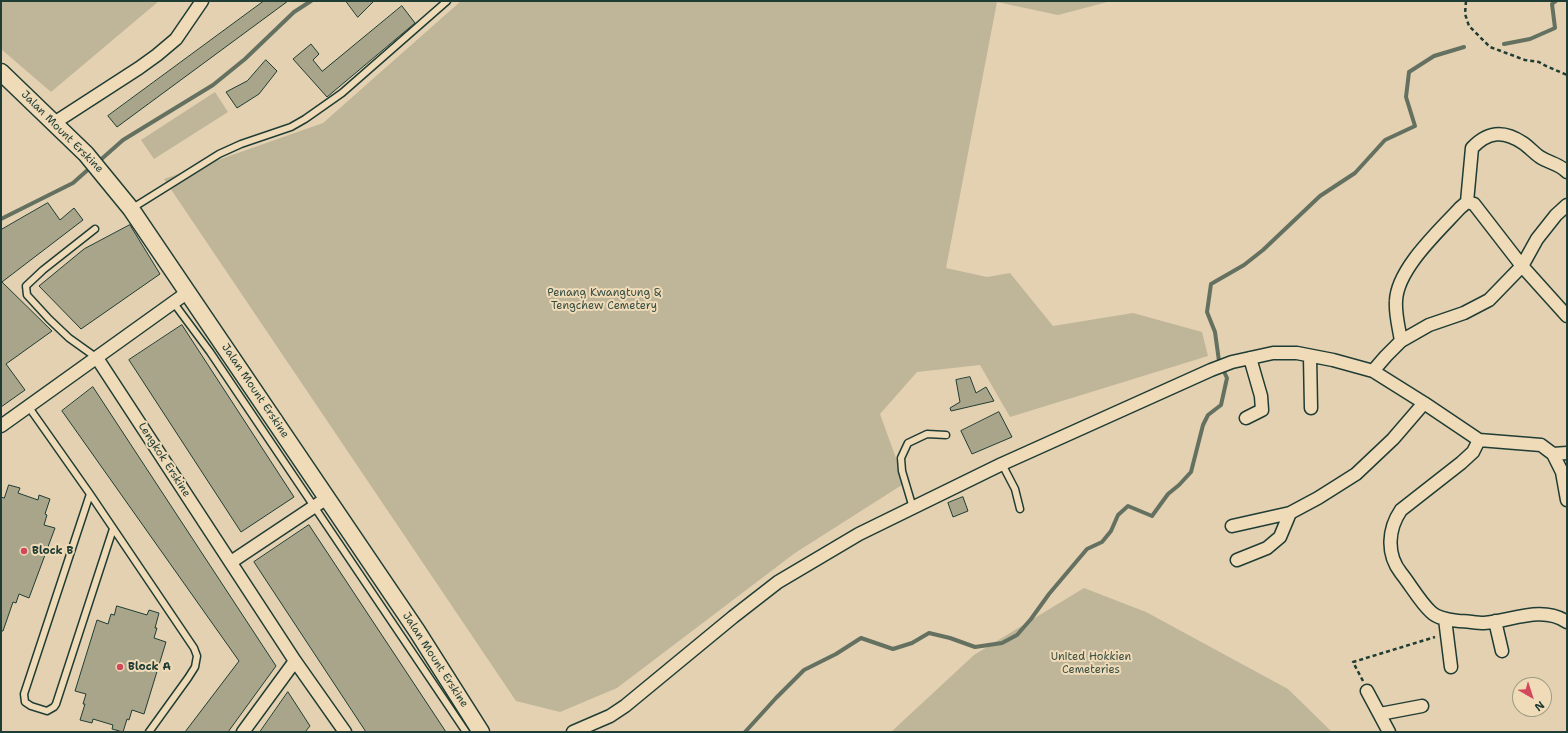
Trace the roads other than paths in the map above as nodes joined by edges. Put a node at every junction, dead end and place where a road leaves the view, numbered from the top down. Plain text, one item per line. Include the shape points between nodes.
1 (202, 1) edge
2 (447, 1) edge
3 (1, 74) edge
4 (54, 123) junction
5 (1567, 172) edge
6 (1467, 202) junction
7 (1567, 205) edge
8 (131, 209) junction
9 (96, 229) dead end
10 (1522, 266) junction
11 (188, 292) junction
12 (173, 302) junction
13 (1567, 316) edge
14 (1401, 341) junction
15 (1310, 356) junction
16 (97, 358) junction
17 (1250, 358) junction
18 (1373, 371) junction
19 (1424, 403) junction
20 (28, 406) junction
21 (1311, 408) dead end
22 (1246, 418) dead end
23 (1, 426) edge
24 (946, 435) dead end
25 (1479, 440) junction
26 (1567, 453) edge
27 (1553, 454) junction
28 (1002, 464) junction
29 (90, 494) junction
30 (327, 498) junction
31 (1567, 500) edge
32 (314, 508) junction
33 (914, 508) junction
34 (1020, 509) dead end
35 (1290, 514) junction
36 (1232, 526) dead end
37 (114, 529) junction
38 (1237, 560) dead end
39 (231, 562) junction
40 (1445, 619) junction
41 (1495, 621) junction
42 (1567, 622) edge
43 (1502, 651) dead end
44 (295, 661) junction
45 (1451, 666) dead end
46 (1368, 691) road end
47 (1422, 706) dead end
48 (1380, 714) junction
49 (149, 732) edge
50 (243, 732) edge
51 (345, 732) edge
52 (466, 732) edge
53 (481, 732) edge
54 (572, 732) edge
55 (1389, 732) edge

1 - 4 street via 176,39 157,55
2 - 8 lane via 342,93 305,119 291,127 219,154
3 - 4 main road, Jalan Mount Erskine
4 - 8 main road, Jalan Mount Erskine via 86,154
5 - 6 street via 1539,157 1523,143 1510,136 1496,133 1478,141 1472,148
6 - 10 street via 1474,204
6 - 14 street via 1415,259 1401,279 1396,301
7 - 10 street via 1537,239
8 - 11 main road, Jalan Mount Erskine
9 - 16 lane via 26,286 27,295 49,319 69,338
10 - 13 street
10 - 14 street via 1489,300 1429,325
11 - 12 street
11 - 30 main road, Jalan Mount Erskine
12 - 16 street
12 - 32 lane via 210,352
14 - 18 street
15 - 17 street via 1273,353
15 - 18 street
15 - 21 street
16 - 20 street
16 - 39 street, Lengkok Erskine
17 - 22 street via 1262,396 1262,410
17 - 28 street via 1211,370
18 - 19 street
19 - 25 street
19 - 35 street via 1356,474
20 - 23 street
20 - 29 lane
24 - 33 lane via 927,434 908,443 901,458 902,471
25 - 27 street via 1541,445
25 - 40 street via 1473,452 1461,463 1401,510 1391,529 1392,556 1399,570 1431,612
26 - 27 street
27 - 31 street via 1562,472
28 - 33 street
28 - 34 lane via 1015,489
29 - 37 lane
29 - 37 lane via 24,694 25,702 31,706 47,711 56,704
30 - 32 street
30 - 53 main road, Jalan Mount Erskine via 417,631
32 - 39 street
32 - 52 lane
33 - 54 street via 859,534 778,582 625,706 610,716
35 - 36 street
35 - 38 street via 1280,537 1268,548
37 - 49 lane via 197,656 195,667
39 - 44 street, Lengkok Erskine
40 - 41 street via 1484,623
40 - 45 street
41 - 42 street via 1541,613 1560,617
41 - 43 street
44 - 50 street
44 - 51 street, Lengkok Erskine
46 - 48 street
47 - 48 street
48 - 55 street

